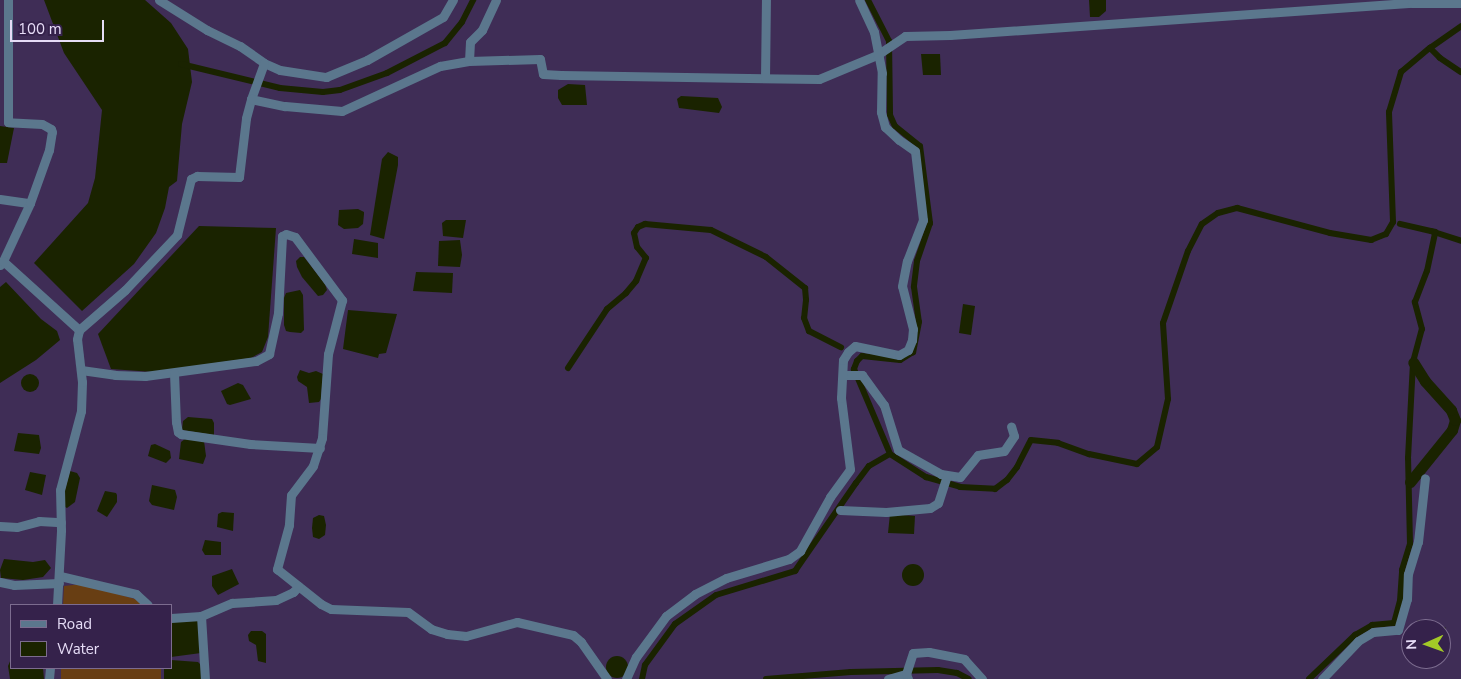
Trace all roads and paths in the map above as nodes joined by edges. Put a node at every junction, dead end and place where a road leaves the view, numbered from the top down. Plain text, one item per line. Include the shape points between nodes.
1 (8, 0) edge
2 (159, 0) edge
3 (453, 0) edge
4 (496, 0) edge
5 (766, 0) edge
6 (859, 0) edge
7 (1461, 3) edge
8 (880, 54) junction
9 (469, 61) junction
10 (264, 63) junction
11 (765, 78) junction
12 (251, 99) junction
13 (0, 199) edge
14 (30, 203) junction
15 (1, 263) edge
16 (79, 330) junction
17 (81, 370) junction
18 (174, 373) junction
19 (843, 375) junction
20 (1011, 426) dead end
21 (320, 448) junction
22 (947, 475) junction
23 (1425, 478) dead end
24 (840, 510) dead end
25 (61, 522) junction
26 (0, 526) edge
27 (59, 579) junction
28 (0, 582) edge
29 (299, 586) junction
30 (57, 604) edge
31 (147, 604) edge
32 (201, 616) junction
33 (172, 618) edge
34 (907, 676) edge
35 (205, 679) edge
36 (607, 679) edge
37 (626, 679) edge
38 (888, 679) edge
39 (982, 679) edge
40 (1322, 679) edge

1 - 14 street via 8,122 42,124 52,132
2 - 10 street
3 - 10 street via 443,17 368,60 326,77 280,70
4 - 9 street via 482,30 470,42
5 - 11 street
6 - 8 street
7 - 8 street via 1412,3 905,36
8 - 11 street via 819,79
8 - 19 street via 881,112 886,127 915,151 923,220 907,261 902,286 913,330 908,350 899,356 855,346 844,360
9 - 11 street via 540,59 543,74 561,76
9 - 12 street via 440,66 342,111
10 - 12 street
12 - 16 street via 240,177 197,176 191,179 177,235 126,290
13 - 14 street
14 - 15 street
15 - 16 street
16 - 17 street
17 - 18 street via 115,375
17 - 25 street via 81,411 60,490
18 - 21 street via 176,428 182,434 250,444
18 - 21 street via 256,361 269,354 278,313 282,236 294,237 342,300 328,354
19 - 22 street via 862,375 884,405 898,450
19 - 37 street via 841,398 850,469 800,551 789,559 726,578 696,594 666,616 636,657
20 - 22 street via 1014,436 1004,450 978,454 960,477
21 - 29 street via 310,472 291,495 289,525 276,569
22 - 24 street via 938,503 926,509
23 - 40 street via 1418,542 1408,574 1407,599 1398,630 1373,632 1366,636
25 - 26 street
25 - 27 street
27 - 28 street via 14,585
27 - 30 street
27 - 31 street via 136,594
29 - 32 street via 279,599 232,603
29 - 36 street via 331,609 408,612 431,629 447,634 466,636 517,622 568,634 580,642
32 - 33 street
32 - 35 street
34 - 38 street
34 - 39 street via 913,653 929,652 964,658

